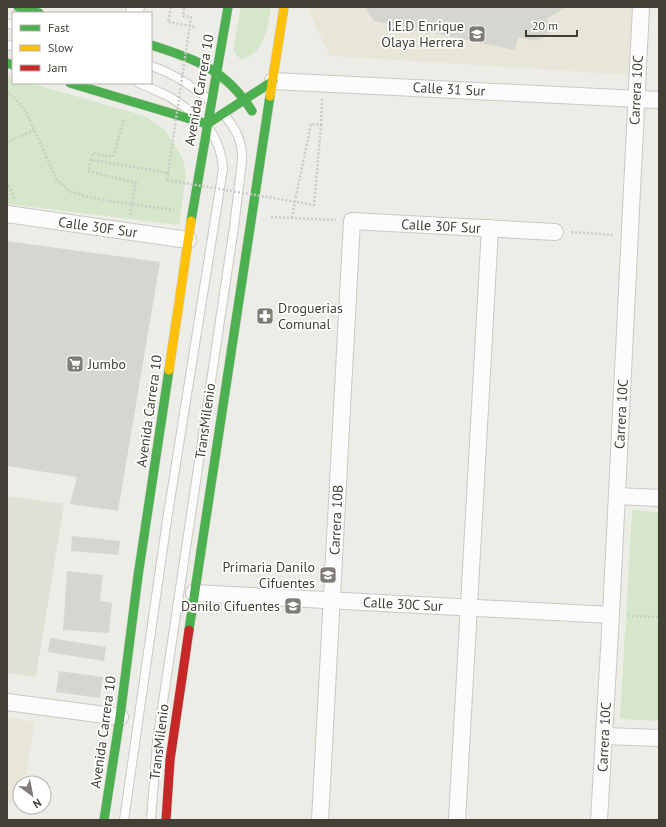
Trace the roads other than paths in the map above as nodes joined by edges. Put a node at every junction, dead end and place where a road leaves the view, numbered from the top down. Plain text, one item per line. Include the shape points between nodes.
1 (18, 7) edge
2 (228, 7) edge
3 (284, 7) edge
4 (641, 7) edge
5 (36, 12) edge
6 (152, 45) edge
7 (152, 66) edge
8 (216, 71) junction
9 (272, 81) junction
10 (73, 84) edge
11 (141, 84) edge
12 (636, 98) junction
13 (244, 99) junction
14 (659, 100) edge
15 (211, 101) junction
16 (223, 113) junction
17 (207, 124) junction
18 (263, 144) junction
19 (7, 214) edge
20 (352, 221) joint
21 (490, 228) junction
22 (555, 232) road end
23 (188, 240) junction
24 (617, 496) junction
25 (659, 498) edge
26 (194, 594) junction
27 (332, 601) junction
28 (469, 608) junction
29 (611, 615) junction
30 (7, 702) edge
31 (120, 717) junction
32 (604, 736) junction
33 (659, 738) edge
34 (104, 820) edge
35 (124, 820) edge
36 (151, 820) edge
37 (166, 820) edge
38 (320, 820) edge
39 (457, 820) edge
40 (599, 820) edge

1 - 5 main road
2 - 8 main road, Avenida Carrera 10
3 - 9 main road
4 - 12 street, Carrera 10C
6 - 8 main road via 198,61
7 - 15 lane, TransMilenio via 178,77
8 - 13 main road
8 - 15 main road, Avenida Carrera 10
9 - 12 street, Calle 31 Sur
9 - 13 main road
9 - 18 main road
10 - 17 main road
11 - 17 lane, TransMilenio via 170,97
12 - 14 street, Calle 31 Sur
12 - 24 street, Carrera 10C
13 - 16 main road
13 - 18 main road via 256,120
15 - 16 lane, TransMilenio
15 - 17 main road, Avenida Carrera 10
16 - 17 main road
16 - 36 lane, TransMilenio via 241,141 242,161 158,742
17 - 23 main road, Avenida Carrera 10
17 - 35 lane, TransMilenio via 219,148 223,169 167,520
18 - 26 main road
19 - 23 street, Calle 30F Sur
20 - 21 street, Calle 30F Sur
20 - 27 street, Carrera 10B
21 - 22 street, Calle 30F Sur
21 - 28 street
23 - 31 main road, Avenida Carrera 10 via 138,576
24 - 25 street
24 - 29 street, Carrera 10C
26 - 27 street, Calle 30C Sur
26 - 37 main road via 170,760
27 - 28 street, Calle 30C Sur
27 - 38 street, Carrera 10B
28 - 29 street, Calle 30C Sur
28 - 39 street
29 - 32 street, Carrera 10C
30 - 31 street
31 - 34 main road, Avenida Carrera 10
32 - 33 street
32 - 40 street, Carrera 10C

